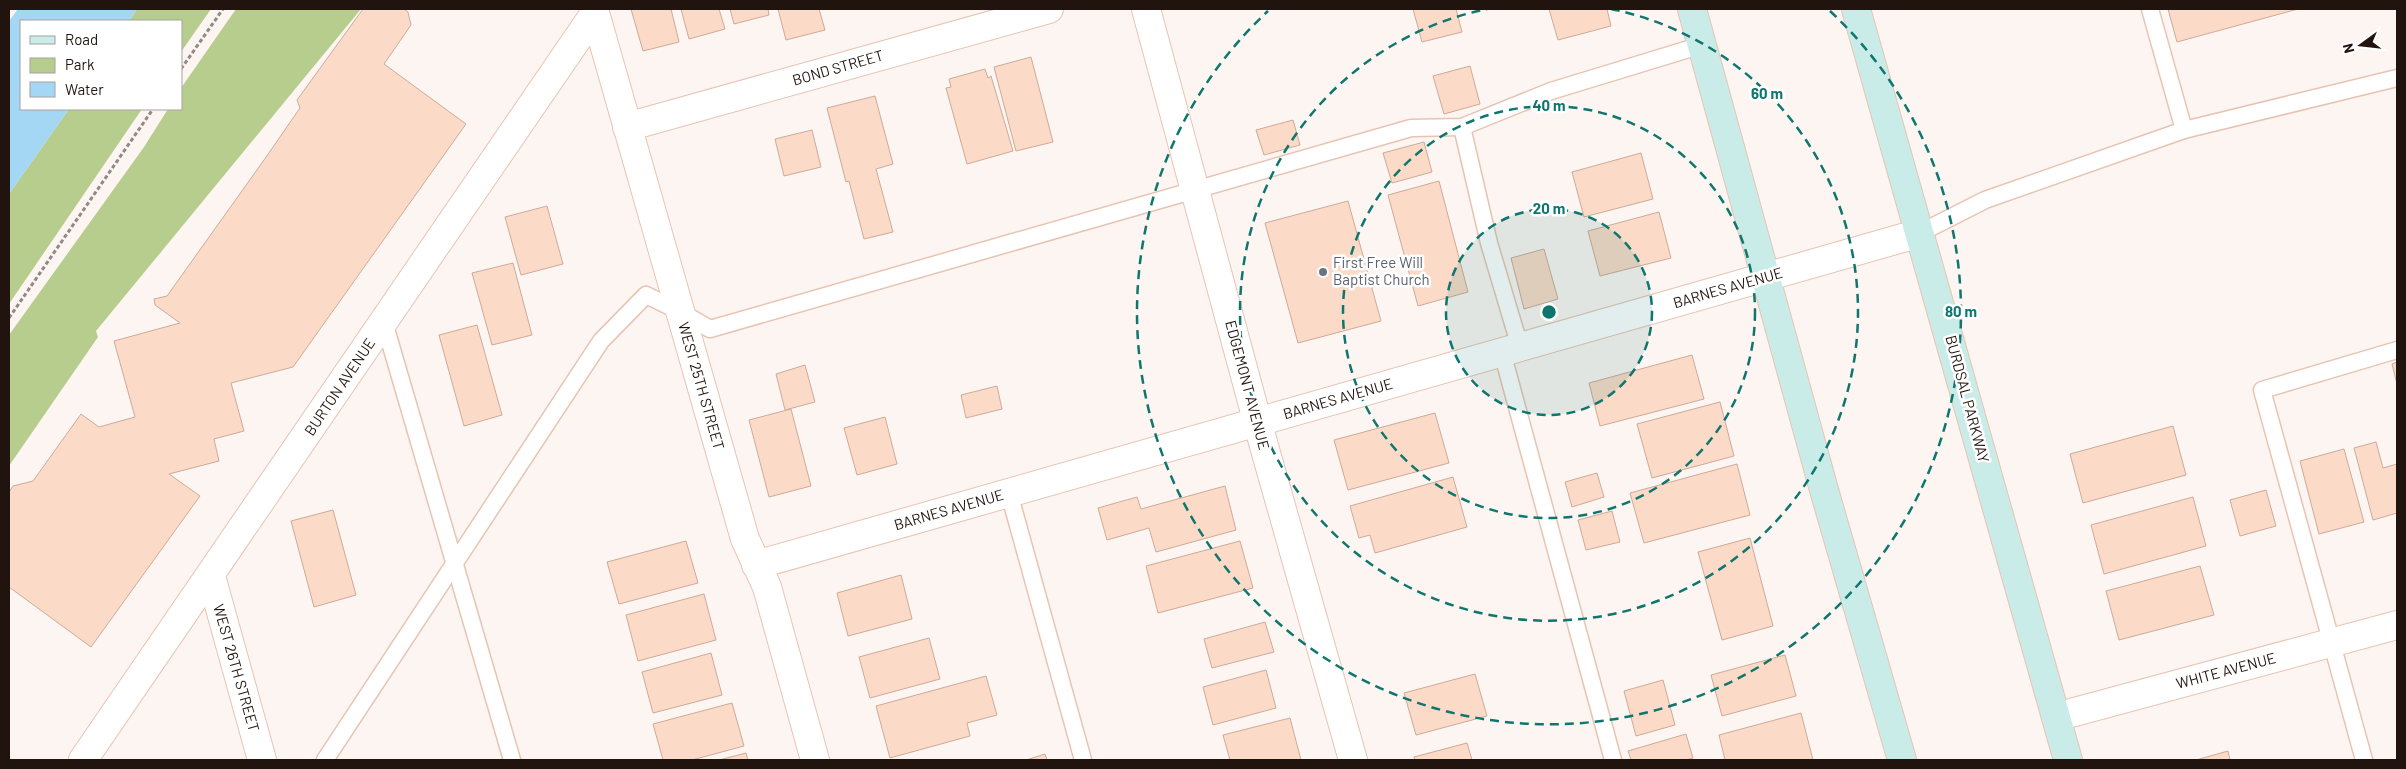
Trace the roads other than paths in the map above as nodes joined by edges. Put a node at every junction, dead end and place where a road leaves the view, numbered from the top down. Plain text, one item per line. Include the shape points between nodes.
1 (1049, 9) edge
2 (1146, 9) edge
3 (1692, 9) edge
4 (1856, 9) edge
5 (2150, 9) edge
6 (595, 11) edge
7 (1702, 45) junction
8 (2397, 78) edge
9 (627, 127) junction
10 (1462, 127) junction
11 (2184, 130) junction
12 (1194, 189) junction
13 (1920, 233) junction
14 (1766, 277) junction
15 (679, 311) junction
16 (384, 322) junction
17 (1511, 350) junction
18 (2397, 350) edge
19 (1257, 422) junction
20 (1010, 493) junction
21 (455, 562) junction
22 (756, 565) junction
23 (210, 576) junction
24 (2397, 625) edge
25 (2332, 643) junction
26 (2056, 717) junction
27 (83, 760) edge
28 (262, 760) edge
29 (324, 760) edge
30 (512, 760) edge
31 (815, 760) edge
32 (1083, 760) edge
33 (1353, 760) edge
34 (1613, 760) edge
35 (1902, 760) edge
36 (2068, 760) edge
37 (2364, 760) edge

1 - 9 street, BOND STREET
2 - 12 street, EDGEMONT AVENUE
3 - 7 street
4 - 13 street, BURDSAL PARKWAY
5 - 11 lane
6 - 9 street, WEST 25TH STREET
6 - 16 street, BURTON AVENUE
7 - 10 lane via 1551,91
7 - 14 street
8 - 11 lane
9 - 15 street, WEST 25TH STREET
10 - 12 lane via 1411,128
10 - 17 lane
11 - 13 lane via 1985,200
12 - 15 lane via 710,329
12 - 19 street, EDGEMONT AVENUE
13 - 14 street, BARNES AVENUE
13 - 26 street, BURDSAL PARKWAY
14 - 17 street, BARNES AVENUE
14 - 35 street
15 - 21 lane via 646,295 601,341
15 - 22 street, WEST 25TH STREET via 745,539
16 - 21 lane
16 - 23 street, BURTON AVENUE
17 - 19 street, BARNES AVENUE
17 - 34 lane
18 - 25 lane via 2262,390
19 - 20 street, BARNES AVENUE
19 - 33 street, EDGEMONT AVENUE
20 - 22 street, BARNES AVENUE
20 - 32 lane
21 - 29 lane
21 - 30 lane
22 - 31 street, WEST 25TH STREET via 767,587
23 - 27 street, BURTON AVENUE
23 - 28 street, WEST 26TH STREET
24 - 25 street, WHITE AVENUE
25 - 26 street, WHITE AVENUE
25 - 37 lane
26 - 36 street, BURDSAL PARKWAY

